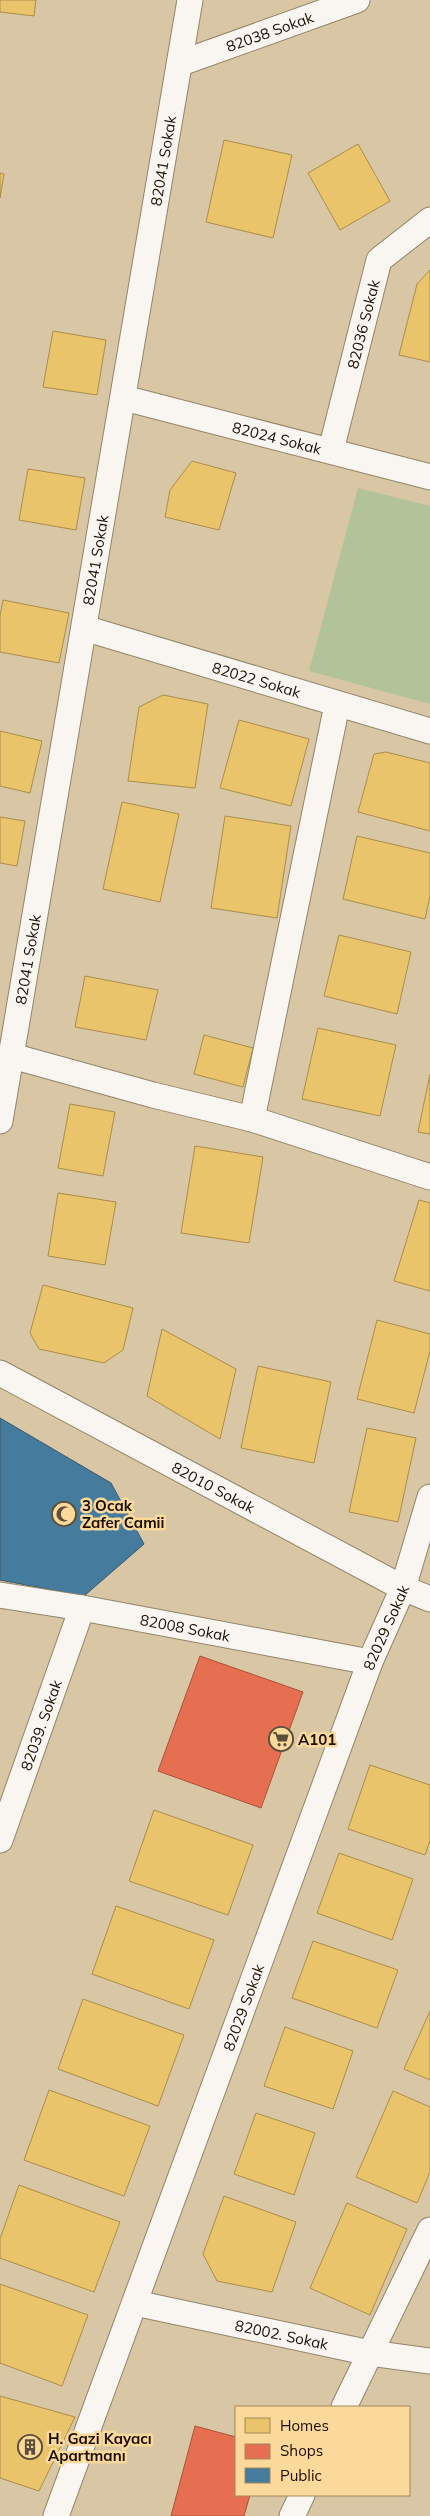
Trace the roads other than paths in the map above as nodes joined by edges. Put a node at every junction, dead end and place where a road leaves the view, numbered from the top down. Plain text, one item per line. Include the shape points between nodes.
1 (190, 0) edge
2 (357, 0) edge
3 (181, 63) junction
4 (430, 220) edge
5 (124, 398) junction
6 (331, 450) junction
7 (430, 477) edge
8 (84, 628) junction
9 (337, 706) junction
10 (430, 731) edge
11 (12, 1056) junction
12 (252, 1119) junction
13 (0, 1121) edge
14 (430, 1177) edge
15 (0, 1373) edge
16 (430, 1497) edge
17 (403, 1588) junction
18 (0, 1596) edge
19 (430, 1599) edge
20 (82, 1608) junction
21 (370, 1662) junction
22 (0, 1840) edge
23 (430, 2230) edge
24 (135, 2303) junction
25 (370, 2353) junction
26 (430, 2361) edge
27 (344, 2406) edge
28 (302, 2496) edge
29 (56, 2516) edge
30 (292, 2516) edge

1 - 3 street, 82041 Sokak
2 - 3 street, 82038 Sokak
3 - 5 street, 82041 Sokak
4 - 6 street, 82036 Sokak via 379,260
5 - 6 street, 82024 Sokak
5 - 8 street, 82041 Sokak
6 - 7 street, 82024 Sokak
8 - 9 street, 82022 Sokak
8 - 11 street, 82041 Sokak
9 - 10 street, 82022 Sokak
9 - 12 street
11 - 12 street
11 - 13 street, 82041 Sokak
12 - 14 street
15 - 17 street, 82010 Sokak
16 - 17 street, 82029 Sokak
17 - 19 street, 82010 Sokak
17 - 21 street, 82029 Sokak
18 - 20 street, 82008 Sokak
20 - 21 street, 82008 Sokak
20 - 22 street, 82039. Sokak
21 - 24 street, 82029 Sokak
23 - 25 street
24 - 25 street, 82002. Sokak
24 - 29 street, 82029 Sokak
25 - 26 street, 82002. Sokak
25 - 27 street
28 - 30 street

